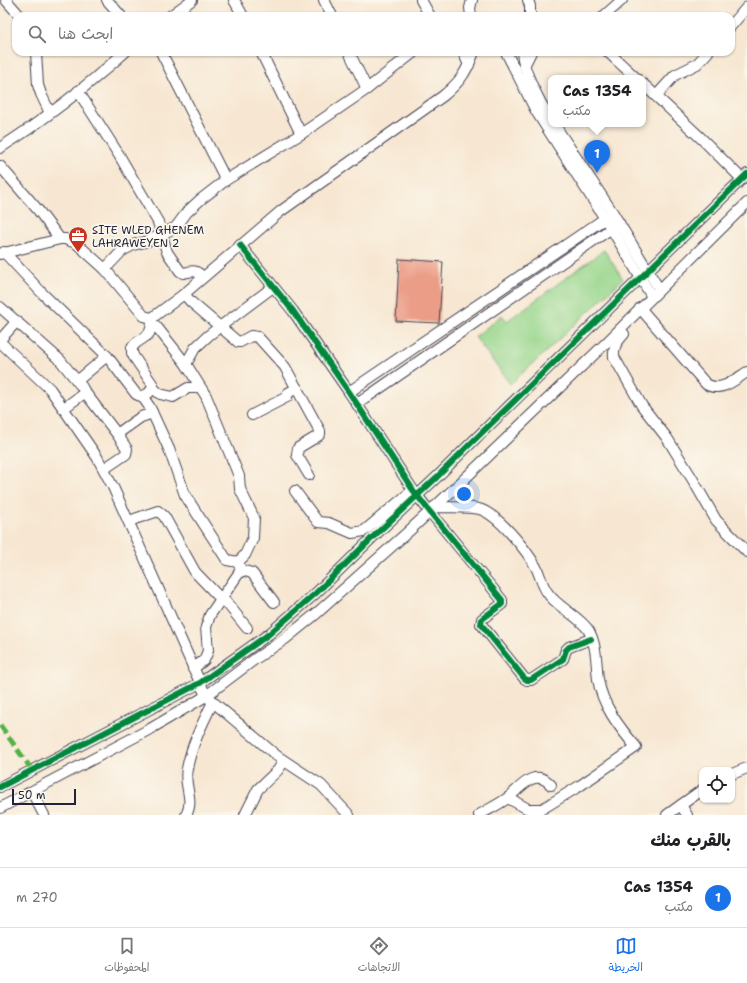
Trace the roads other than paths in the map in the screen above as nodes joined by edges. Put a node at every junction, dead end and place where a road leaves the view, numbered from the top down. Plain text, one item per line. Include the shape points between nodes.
1 (6, 0) edge
2 (107, 0) edge
3 (192, 0) edge
4 (234, 0) edge
5 (324, 0) edge
6 (421, 0) edge
7 (528, 0) edge
8 (622, 0) edge
9 (747, 7) edge
10 (16, 12) edge
11 (118, 12) edge
12 (176, 12) edge
13 (240, 12) edge
14 (330, 12) edge
15 (428, 12) edge
16 (530, 12) edge
17 (608, 12) edge
18 (735, 21) edge
19 (36, 56) edge
20 (120, 56) edge
21 (163, 56) edge
22 (262, 56) edge
23 (351, 56) edge
24 (409, 56) edge
25 (465, 56) edge
26 (473, 56) edge
27 (508, 56) edge
28 (523, 56) edge
29 (529, 56) edge
30 (612, 56) edge
31 (704, 56) edge
32 (469, 66) junction
33 (524, 66) junction
34 (633, 75) edge
35 (646, 87) edge
36 (367, 89) junction
37 (78, 91) junction
38 (656, 96) junction
39 (50, 113) junction
40 (548, 115) edge
41 (556, 127) edge
42 (302, 134) junction
43 (0, 148) edge
44 (0, 166) edge
45 (744, 176) edge
46 (226, 180) junction
47 (747, 203) edge
48 (609, 215) junction
49 (615, 225) junction
50 (162, 235) junction
51 (60, 239) junction
52 (240, 246) junction
53 (2, 253) edge
54 (105, 269) junction
55 (645, 274) junction
56 (203, 278) junction
57 (273, 287) junction
58 (659, 289) junction
59 (184, 294) junction
60 (652, 297) junction
61 (0, 307) edge
62 (642, 310) junction
63 (152, 321) junction
64 (17, 322) junction
65 (220, 327) junction
66 (0, 341) edge
67 (107, 356) junction
68 (186, 364) junction
69 (747, 372) edge
70 (77, 380) junction
71 (198, 385) junction
72 (152, 388) junction
73 (297, 388) junction
74 (84, 391) junction
75 (350, 392) junction
76 (142, 396) junction
77 (358, 404) junction
78 (64, 408) junction
79 (152, 412) junction
80 (252, 414) dead end
81 (117, 434) junction
82 (104, 469) junction
83 (309, 475) dead end
84 (295, 491) dead end
85 (416, 493) junction
86 (432, 510) junction
87 (129, 521) junction
88 (747, 552) edge
89 (240, 566) junction
90 (221, 599) junction
91 (274, 602) dead end
92 (246, 628) dead end
93 (591, 638) junction
94 (193, 669) junction
95 (200, 683) junction
96 (209, 699) junction
97 (284, 761) junction
98 (746, 770) edge
99 (735, 773) edge
100 (551, 785) dead end
101 (0, 787) edge
102 (32, 792) junction
103 (699, 792) edge
104 (508, 798) junction
105 (681, 805) junction
106 (0, 808) edge
107 (44, 815) edge
108 (186, 815) edge
109 (245, 815) edge
110 (349, 815) edge
111 (479, 815) edge
112 (667, 815) edge
113 (687, 815) edge

1 - 10 street
2 - 11 street
3 - 12 street
4 - 13 street
5 - 14 street
6 - 15 street
7 - 16 street
8 - 17 street
9 - 18 street
19 - 39 street via 38,85
20 - 37 street
21 - 46 street
22 - 42 street
23 - 36 street
24 - 36 street
25 - 32 street
26 - 32 street
27 - 48 street via 536,111
28 - 33 street
29 - 33 street
30 - 34 street
31 - 38 street via 697,64 675,75
32 - 52 street via 458,83 442,96 281,211
33 - 40 street
35 - 38 street
36 - 42 street
37 - 39 street
37 - 50 street via 135,182 158,222
38 - 45 street
39 - 43 street
41 - 48 street
42 - 46 street
44 - 51 street
45 - 55 street
46 - 50 street via 191,208 176,227
47 - 58 street
48 - 49 street
48 - 75 street
49 - 55 street
49 - 77 street
50 - 54 street via 122,251
50 - 56 street via 167,252 180,271 198,272
51 - 53 street
51 - 54 street via 76,243
52 - 56 street
52 - 57 street
53 - 67 street
54 - 63 street via 144,316
55 - 58 street
55 - 60 street
55 - 85 street
56 - 59 street
57 - 65 street
57 - 75 street
58 - 60 street
59 - 63 street
59 - 65 street
60 - 62 street
61 - 64 street
62 - 69 street via 712,388 719,388
62 - 86 street
62 - 88 street via 615,343 614,357 642,406 667,438 716,520
63 - 68 street
63 - 72 street via 148,334 133,345 131,350 151,381
64 - 66 street
64 - 70 street
65 - 68 street via 195,348
65 - 73 street via 238,342 251,336 258,337 285,367
66 - 78 street via 50,389
67 - 70 street
67 - 76 street via 136,394
68 - 71 street
70 - 74 street
71 - 72 street via 172,397 160,394
71 - 89 street via 206,396 240,476 240,488 254,518 253,538
72 - 76 street
73 - 80 street via 288,393 287,397
73 - 83 street via 320,431 318,436 298,448 296,452
74 - 78 street
74 - 81 street
75 - 77 street
76 - 79 street
77 - 85 street
78 - 82 street
79 - 81 street
79 - 89 street via 169,449 185,495 227,560
81 - 82 street via 128,452
82 - 87 street
84 - 85 street via 318,522 329,523 356,533 367,529
85 - 86 street
85 - 95 street via 291,615 269,634
86 - 93 street via 479,509 497,519 536,567 547,592 580,621
86 - 93 street via 503,601 482,619 481,624 526,680 531,680 562,659 569,647
86 - 96 street via 317,613 249,663
87 - 90 street via 158,511 164,516 195,572
87 - 94 street
89 - 90 street
89 - 91 street via 252,573
90 - 92 street
90 - 94 street via 210,615 206,627 208,651 204,660
93 - 104 street via 597,657 598,679 603,697 611,714 636,747 542,808 528,808
94 - 95 street
95 - 96 street
95 - 101 street
96 - 97 street
96 - 102 street
96 - 108 street via 187,768 185,779 190,806
97 - 109 street via 258,789
97 - 110 street via 321,786
98 - 99 street
100 - 104 street via 544,778 531,779
102 - 106 street
102 - 107 street
103 - 105 street
104 - 111 street
105 - 112 street
105 - 113 street

